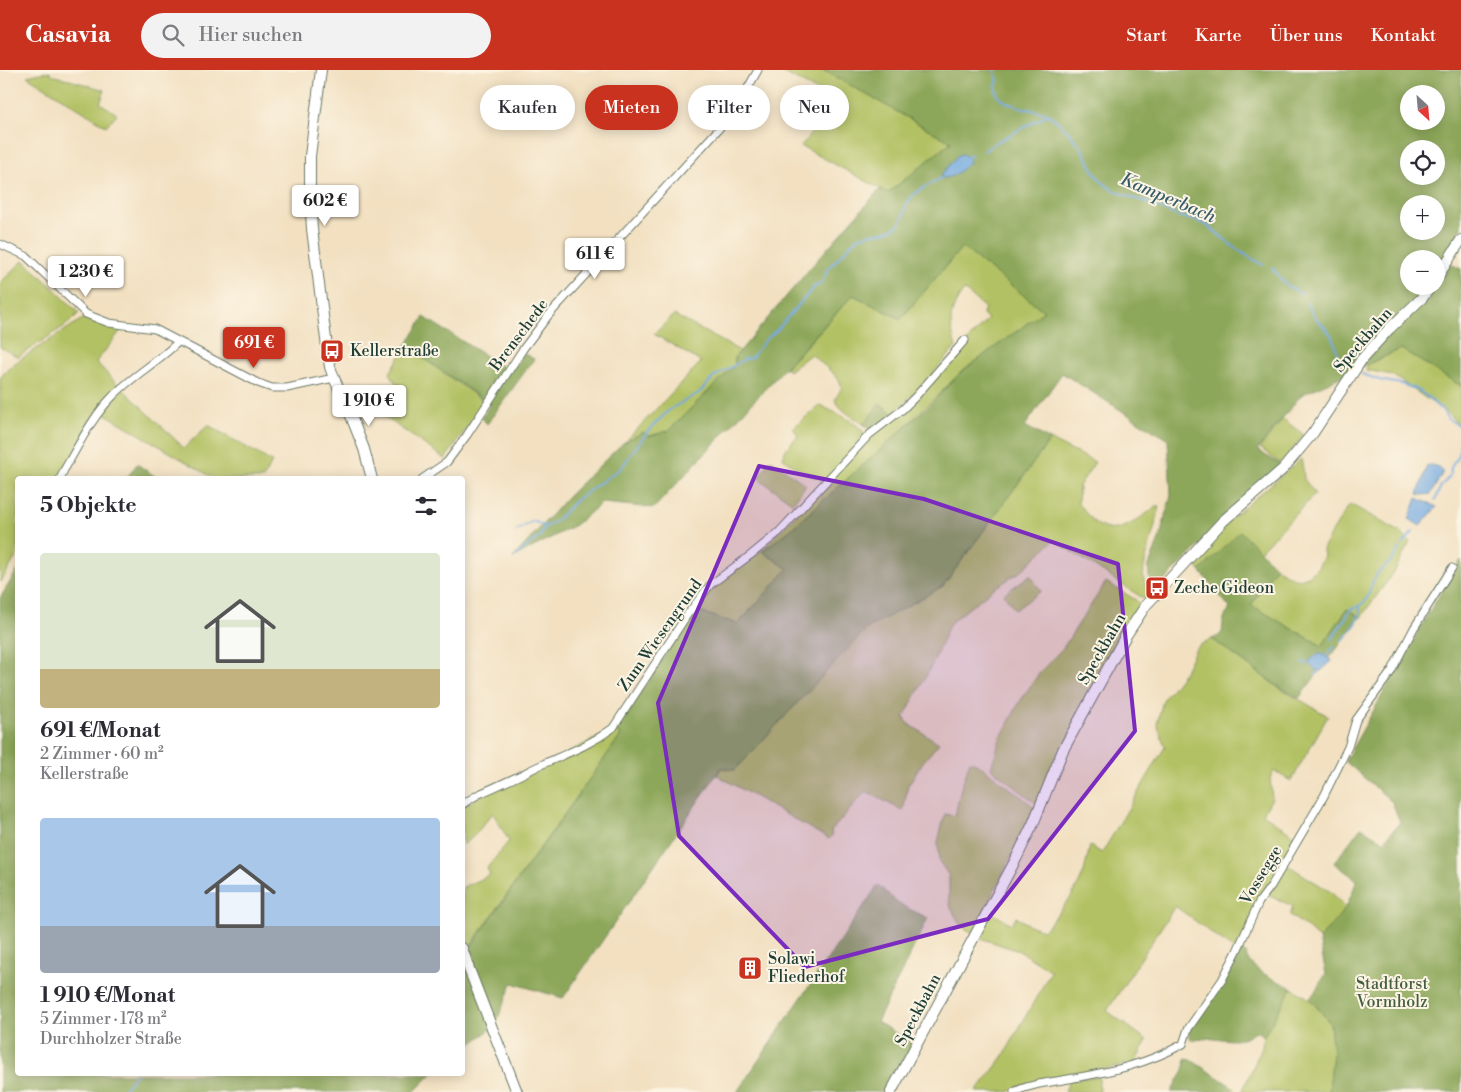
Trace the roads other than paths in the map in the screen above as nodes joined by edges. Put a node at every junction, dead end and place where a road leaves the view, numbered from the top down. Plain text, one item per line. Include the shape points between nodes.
1 (321, 70) edge
2 (758, 70) edge
3 (1461, 240) edge
4 (0, 244) edge
5 (1445, 265) edge
6 (1424, 295) edge
7 (965, 340) dead end
8 (178, 342) junction
9 (334, 378) junction
10 (62, 476) edge
11 (371, 476) edge
12 (426, 476) edge
13 (1452, 568) dead end
14 (465, 803) edge
15 (466, 970) edge
16 (517, 1092) edge
17 (891, 1092) edge
18 (1014, 1092) edge

1 - 9 street via 310,156 310,195 327,347
2 - 12 street, Brenschede via 725,122 543,323 447,462
3 - 5 street
4 - 8 street via 26,256 86,314 109,323 155,329
6 - 17 street, Speckbahn via 1362,359 1313,433 1283,469 1223,521 1146,605 1063,750 1016,859
7 - 14 street, Zum Wiesengrund via 916,396 869,435 779,532 710,585 613,728 584,747
8 - 9 street via 272,388 302,386
8 - 10 street via 113,395 99,411
9 - 11 street via 364,449
13 - 18 street, Vossegge via 1391,672 1356,720 1348,747 1324,796 1259,902 1222,980 1188,1029 1183,1044 1149,1061
15 - 16 street

